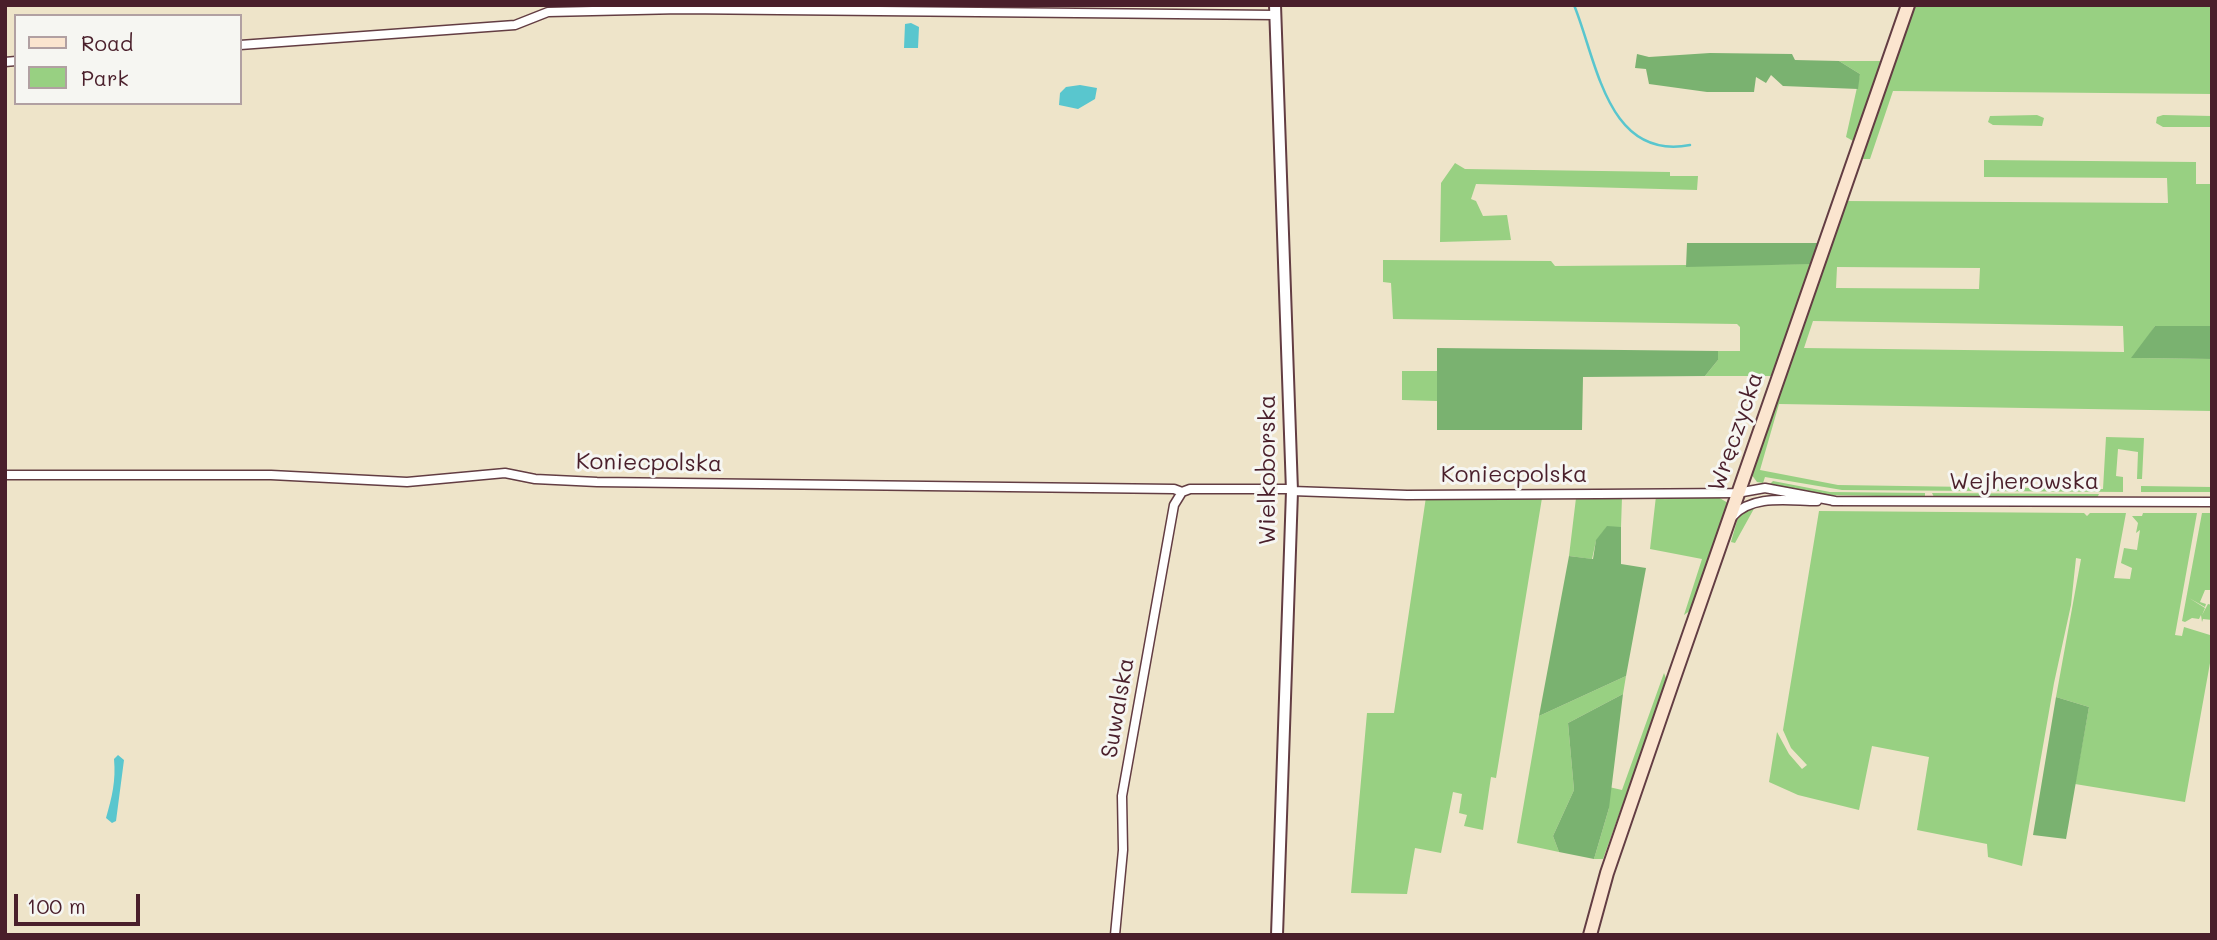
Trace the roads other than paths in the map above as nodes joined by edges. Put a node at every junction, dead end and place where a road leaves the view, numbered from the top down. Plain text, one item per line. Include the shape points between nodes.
1 (1908, 5) edge
2 (550, 8) edge
3 (1275, 10) edge
4 (242, 45) edge
5 (1748, 461) junction
6 (5, 475) edge
7 (1765, 488) junction
8 (1292, 490) junction
9 (1182, 492) junction
10 (1737, 493) junction
11 (1835, 501) junction
12 (1760, 502) junction
13 (2212, 502) edge
14 (1726, 524) junction
15 (1607, 873) junction
16 (1115, 935) edge
17 (1277, 935) edge
18 (1581, 935) edge
19 (1590, 935) edge

1 - 5 main road, Wręczycka
2 - 3 street
2 - 4 street via 515,24
3 - 8 street, Wielkoborska
5 - 7 street via 1753,481
5 - 10 main road, Wręczycka
6 - 9 street, Koniecpolska via 271,475 407,482 505,473 535,480 597,482
7 - 10 street
7 - 11 street, Wejherowska
8 - 9 street, Koniecpolska
8 - 10 street, Koniecpolska via 1408,495
8 - 17 street, Wielkoborska
9 - 16 street, Suwalska via 1174,505 1122,796 1123,850
10 - 12 street
10 - 14 main road, Wręczycka
11 - 12 street, Wejherowska
11 - 13 street, Wejherowska
12 - 14 street via 1742,507
14 - 15 main road, Wręczycka
15 - 18 main road, Wręczycka
15 - 19 main road, Wręczycka

